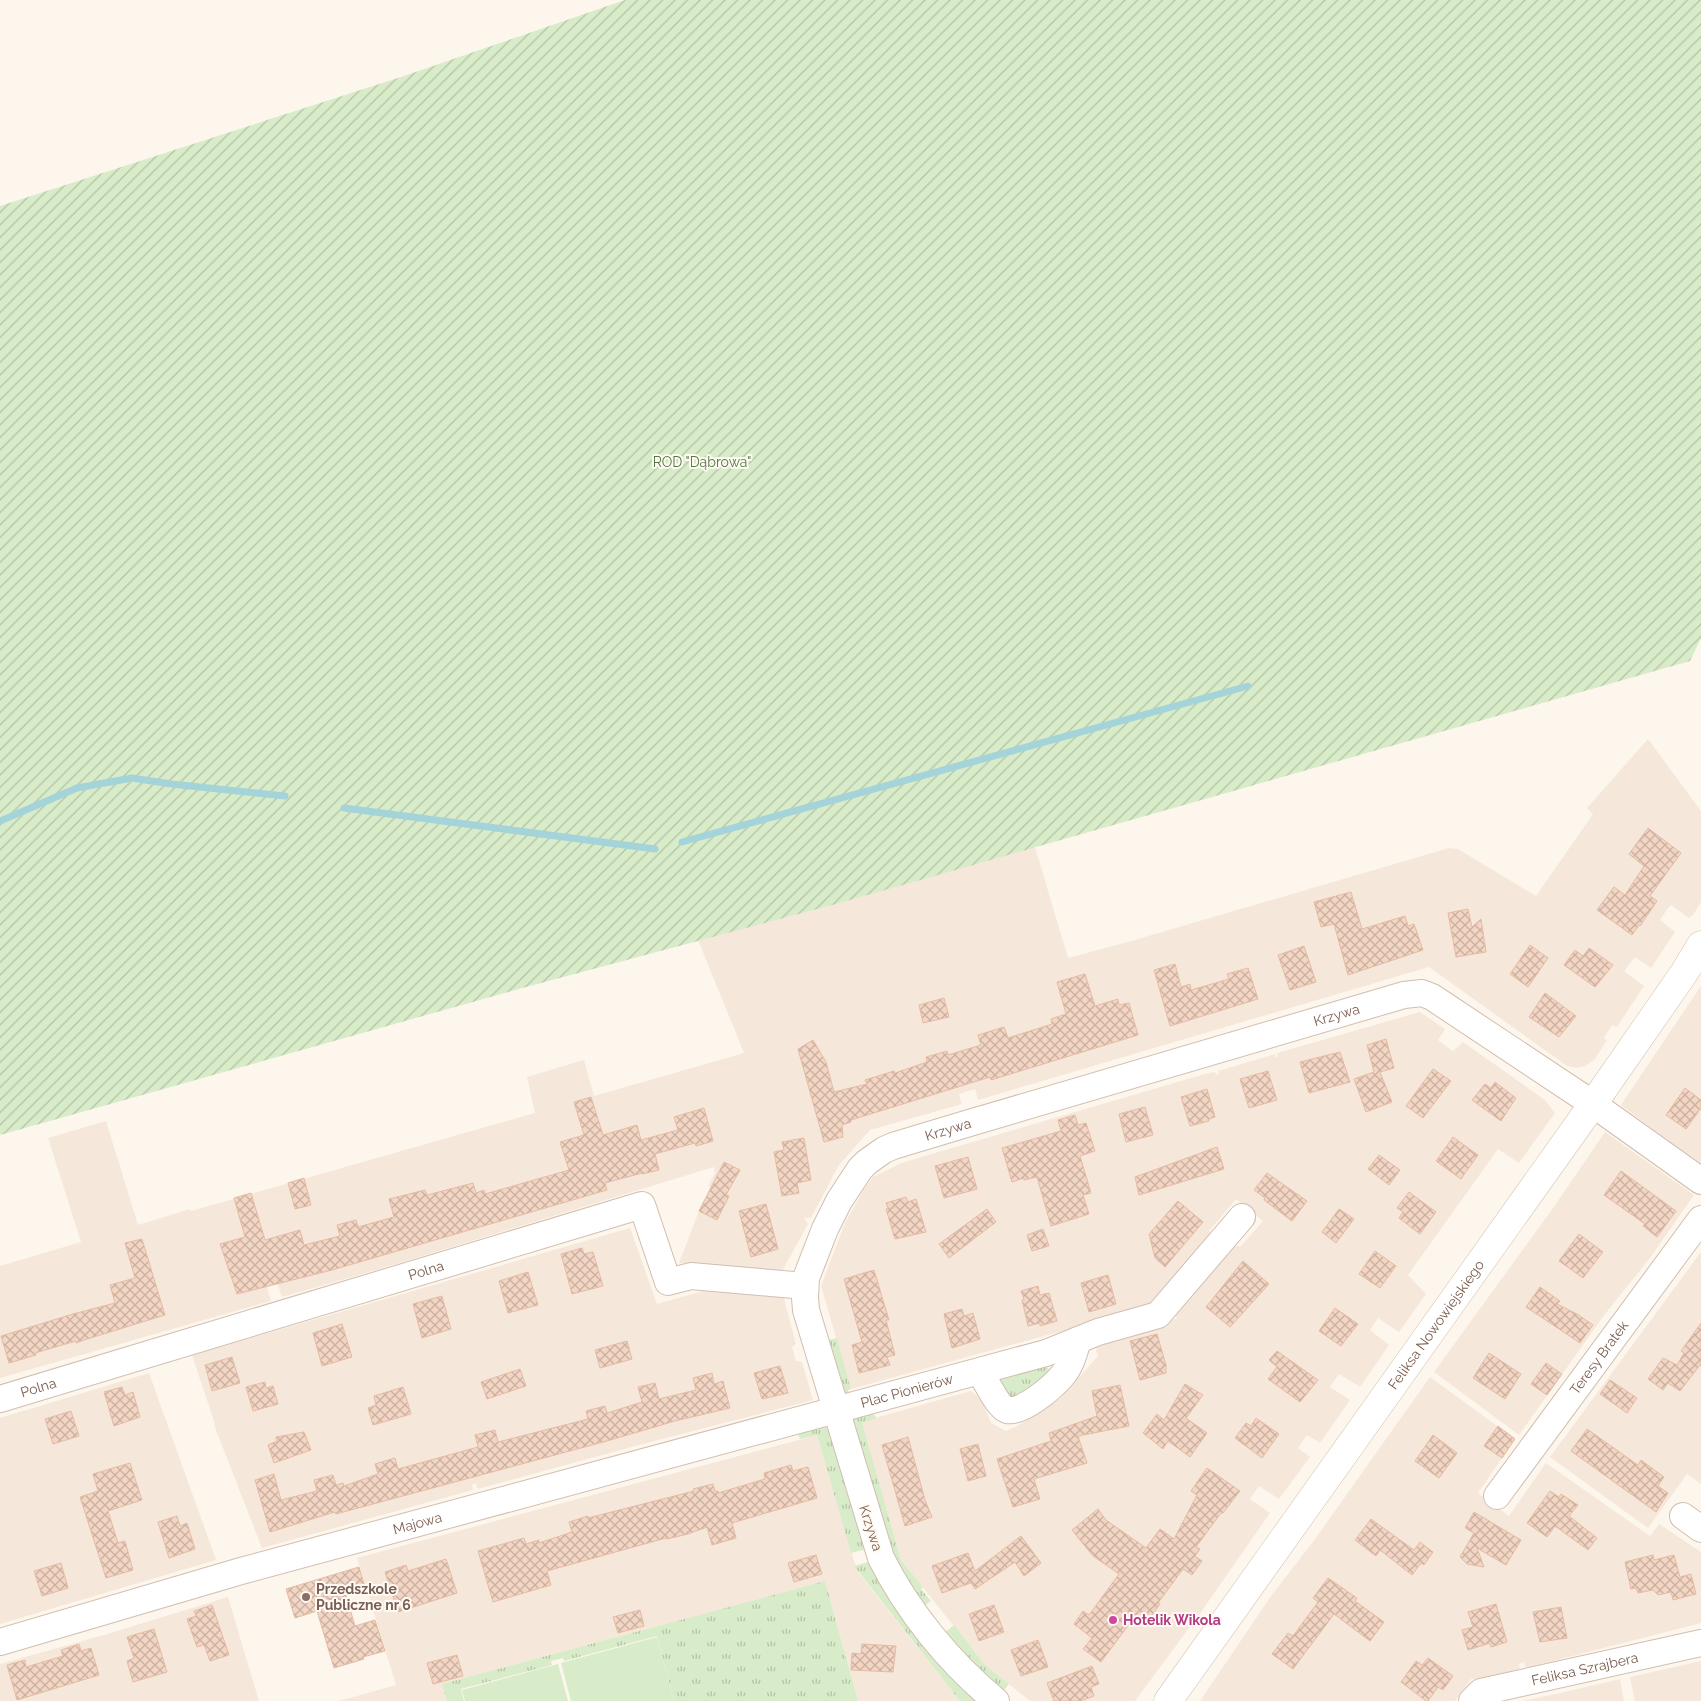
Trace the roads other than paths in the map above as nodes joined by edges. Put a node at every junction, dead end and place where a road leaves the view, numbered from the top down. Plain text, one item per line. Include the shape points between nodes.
1 (1701, 945) edge
2 (1593, 1104) junction
3 (1701, 1181) edge
4 (1242, 1216) dead end
5 (1701, 1219) edge
6 (805, 1286) junction
7 (1078, 1340) junction
8 (980, 1372) junction
9 (0, 1399) edge
10 (835, 1411) junction
11 (1497, 1496) dead end
12 (0, 1642) edge
13 (1701, 1643) edge
14 (996, 1701) edge
15 (1168, 1701) edge
16 (1472, 1701) edge

1 - 2 street, Feliksa Nowowiejskiego
2 - 3 street
2 - 6 street, Krzywa via 1432,997 1422,994 1404,996 884,1150 860,1168 839,1201 814,1255
2 - 15 street, Feliksa Nowowiejskiego
4 - 7 street, Plac Pionierów via 1158,1315
5 - 11 street, Teresy Bratek
6 - 9 street, Polna via 692,1276 668,1282 642,1205
6 - 10 street, Krzywa via 809,1325
7 - 8 street, Plac Pionierów
7 - 8 street via 1062,1377 1029,1405 1016,1410 1006,1410 998,1402
8 - 10 street, Plac Pionierów
10 - 12 street, Majowa via 241,1571
10 - 14 street, Krzywa via 876,1546 888,1574 941,1646
13 - 16 street, Feliksa Szrajbera via 1481,1692

